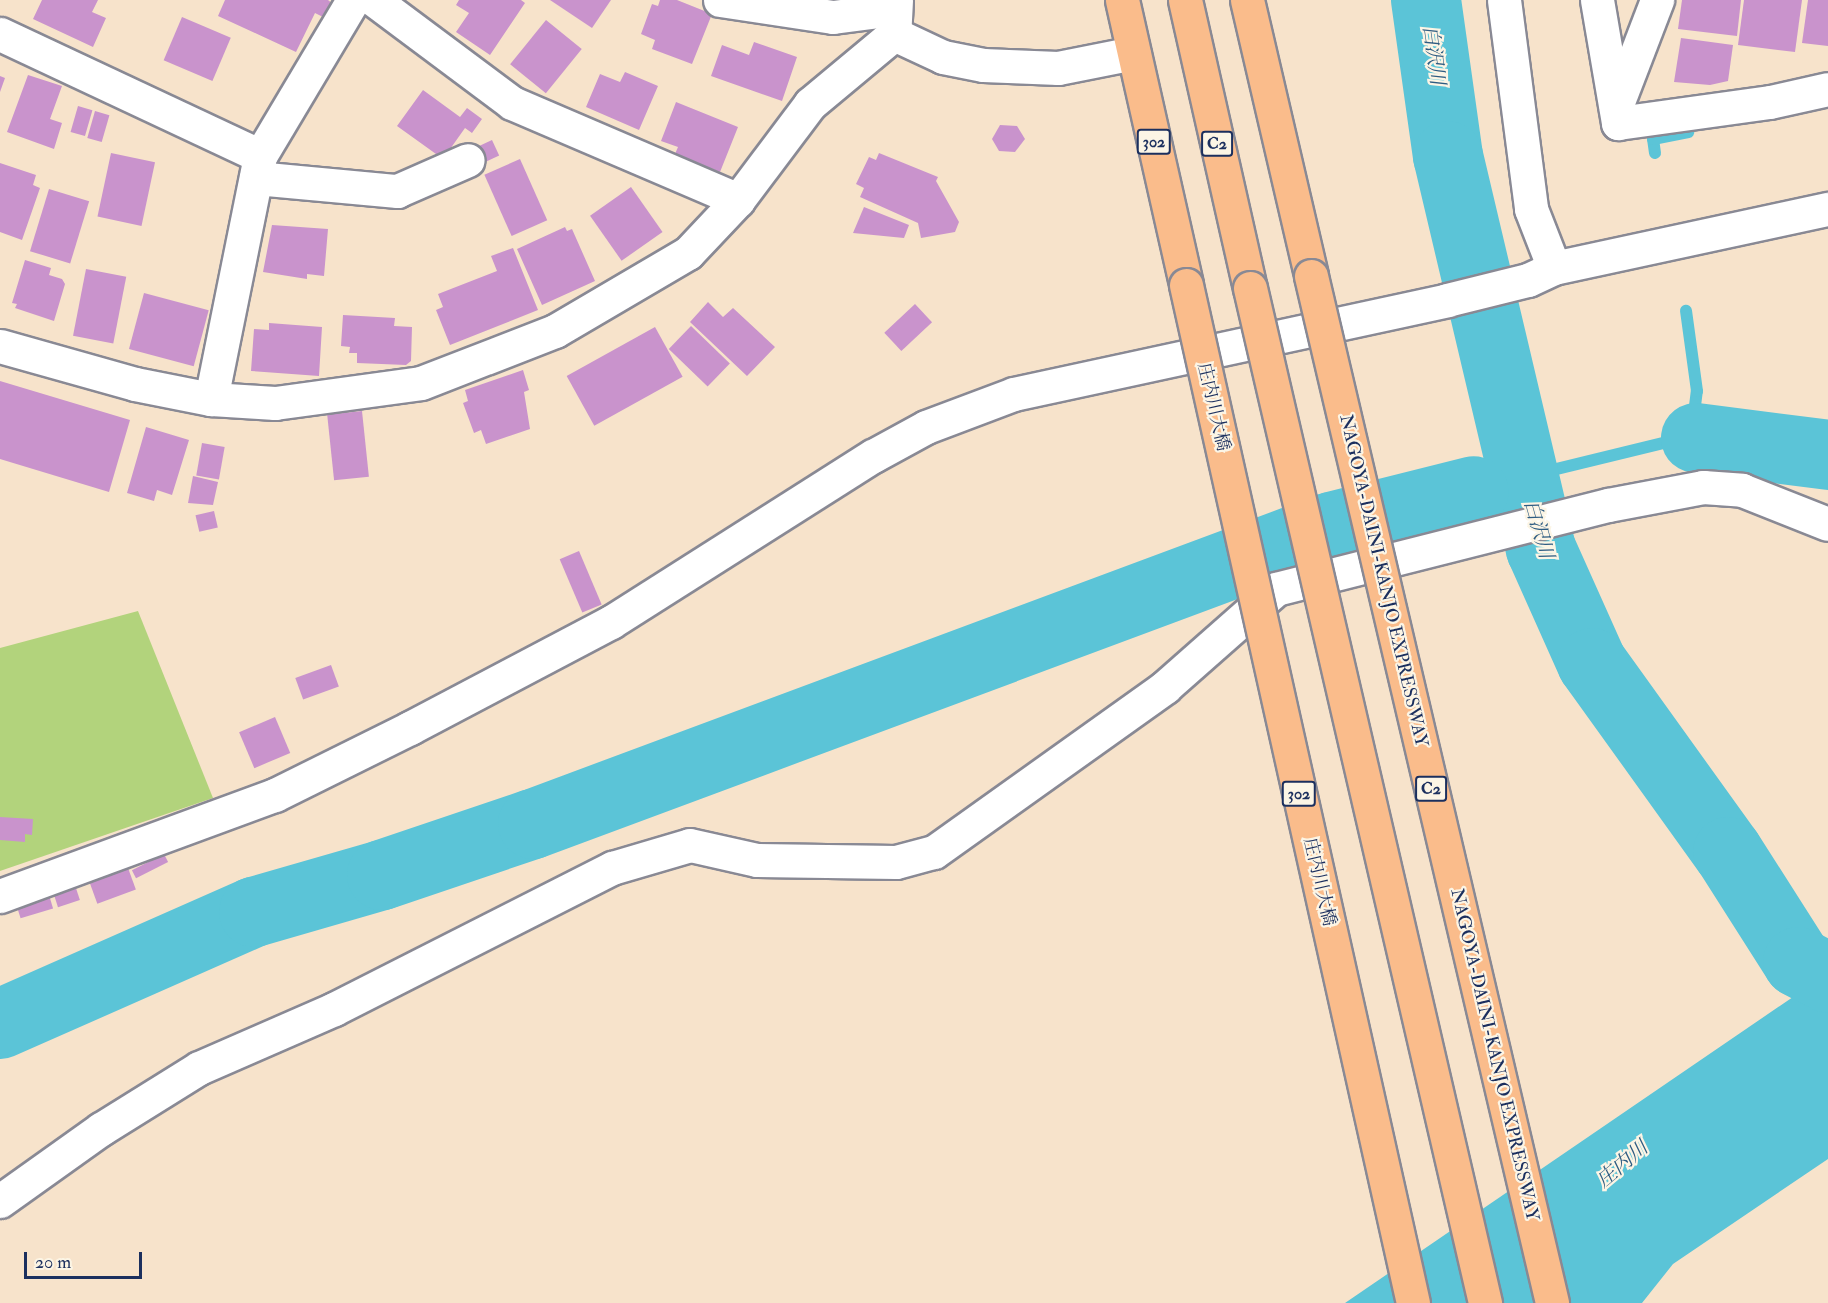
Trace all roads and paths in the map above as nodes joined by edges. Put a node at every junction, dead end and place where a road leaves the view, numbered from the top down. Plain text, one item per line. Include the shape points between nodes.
1 (352, 0) edge
2 (374, 0) edge
3 (720, 0) edge
4 (1122, 0) edge
5 (1185, 0) edge
6 (1247, 0) edge
7 (1504, 0) edge
8 (1597, 0) edge
9 (1657, 0) edge
10 (790, 6) edge
11 (895, 14) edge
12 (0, 34) edge
13 (1134, 53) junction
14 (1828, 89) edge
15 (1615, 109) junction
16 (468, 160) dead end
17 (258, 167) junction
18 (738, 200) junction
19 (1828, 209) edge
20 (1541, 274) junction
21 (0, 346) edge
22 (211, 399) junction
23 (1828, 524) edge
24 (0, 896) edge
25 (0, 1201) edge
26 (1413, 1303) edge
27 (1485, 1303) edge
28 (1552, 1303) edge

1 - 17 street
2 - 18 street via 512,104
3 - 10 street
4 - 13 highway, 302
5 - 27 highway, C2, bridge
6 - 28 highway, NAGOYA-DAINI-KANJO EXPRESSWAY / C2, bridge
7 - 20 street
8 - 15 street
9 - 15 street
10 - 11 street via 833,17
11 - 13 street via 943,57 994,66 1058,68
11 - 18 street via 810,104
12 - 17 street
13 - 26 highway, 庄内川大橋 / 302, bridge
14 - 15 street via 1770,102 1618,123
16 - 17 street via 397,191
17 - 22 street
18 - 22 street via 688,253 613,298 555,331 422,383 275,403
19 - 20 street
20 - 24 street via 1447,300 1014,394 926,427 873,456 611,622 410,728 275,795
21 - 22 street via 135,384
23 - 25 street via 1742,490 1694,488 1608,505 1276,589 1165,687 934,852 896,862 757,860 690,844 612,868 334,1009 199,1068 102,1129

